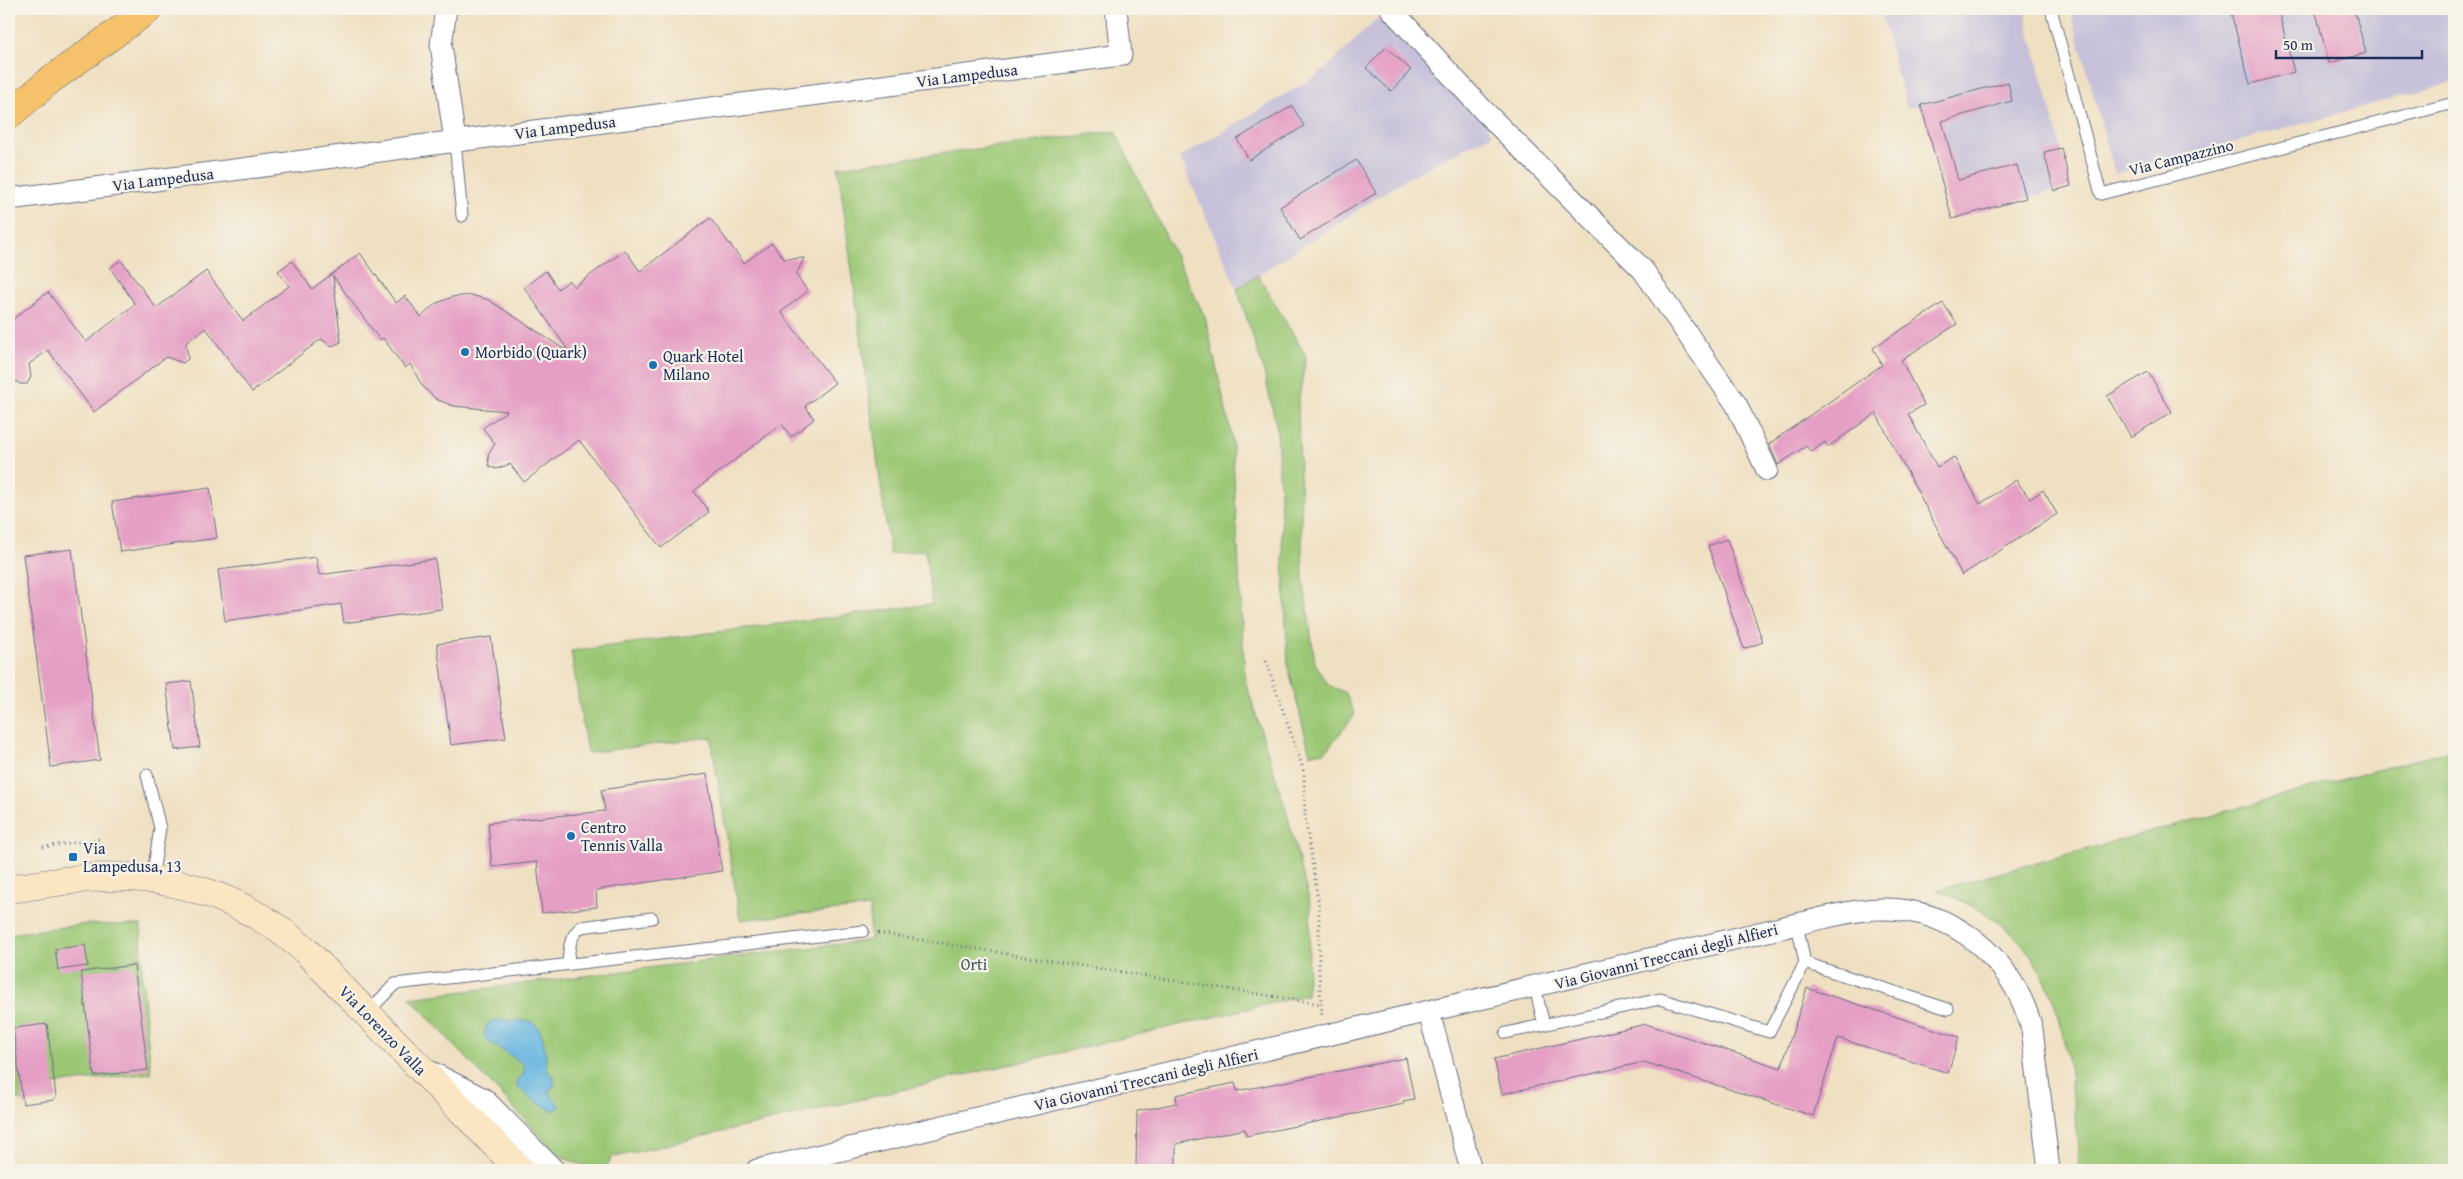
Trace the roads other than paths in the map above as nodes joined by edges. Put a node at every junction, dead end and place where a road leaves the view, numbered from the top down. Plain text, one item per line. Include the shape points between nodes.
1 (149, 9) edge
2 (446, 9) edge
3 (1116, 9) edge
4 (1392, 9) edge
5 (2051, 9) edge
6 (2454, 103) edge
7 (9, 115) edge
8 (454, 141) junction
9 (9, 200) edge
10 (462, 216) dead end
11 (1766, 470) dead end
12 (147, 775) dead end
13 (152, 880) junction
14 (9, 889) edge
15 (652, 918) dead end
16 (1796, 924) junction
17 (863, 931) road end
18 (1805, 963) junction
19 (568, 964) junction
20 (1535, 987) junction
21 (1948, 1009) dead end
22 (367, 1012) junction
23 (1429, 1012) junction
24 (1544, 1025) junction
25 (1506, 1033) dead end
26 (417, 1065) junction
27 (520, 1170) edge
28 (554, 1170) edge
29 (757, 1170) edge
30 (1471, 1170) edge
31 (2049, 1170) edge

1 - 7 main road via 49,81
2 - 8 street via 441,45
3 - 8 street, Via Lampedusa via 1121,55
4 - 11 street via 1483,110 1643,270 1736,404
5 - 6 lane, Via Campazzino via 2101,194
8 - 9 street, Via Lampedusa
8 - 10 lane
12 - 13 lane via 160,828
13 - 14 main road via 109,877
13 - 22 main road, Via Lorenzo Valla via 194,889 266,920 295,941
15 - 19 lane via 582,928 573,934
16 - 18 lane, Via Giovanni Treccani degli Alfieri
16 - 20 street, Via Giovanni Treccani degli Alfieri
16 - 31 street, Via Giovanni Treccani degli Alfieri via 1869,910 1906,911 1945,923 1988,950 2014,984 2031,1023
17 - 19 lane
18 - 21 lane
18 - 24 lane via 1769,1032 1660,999
19 - 22 lane via 395,984
20 - 23 street, Via Giovanni Treccani degli Alfieri
20 - 24 lane, Via Giovanni Treccani degli Alfieri
22 - 26 main road, Via Lorenzo Valla
23 - 29 street, Via Giovanni Treccani degli Alfieri
23 - 30 street
24 - 25 lane
26 - 27 main road, Via Lorenzo Valla
26 - 28 street via 484,1099

